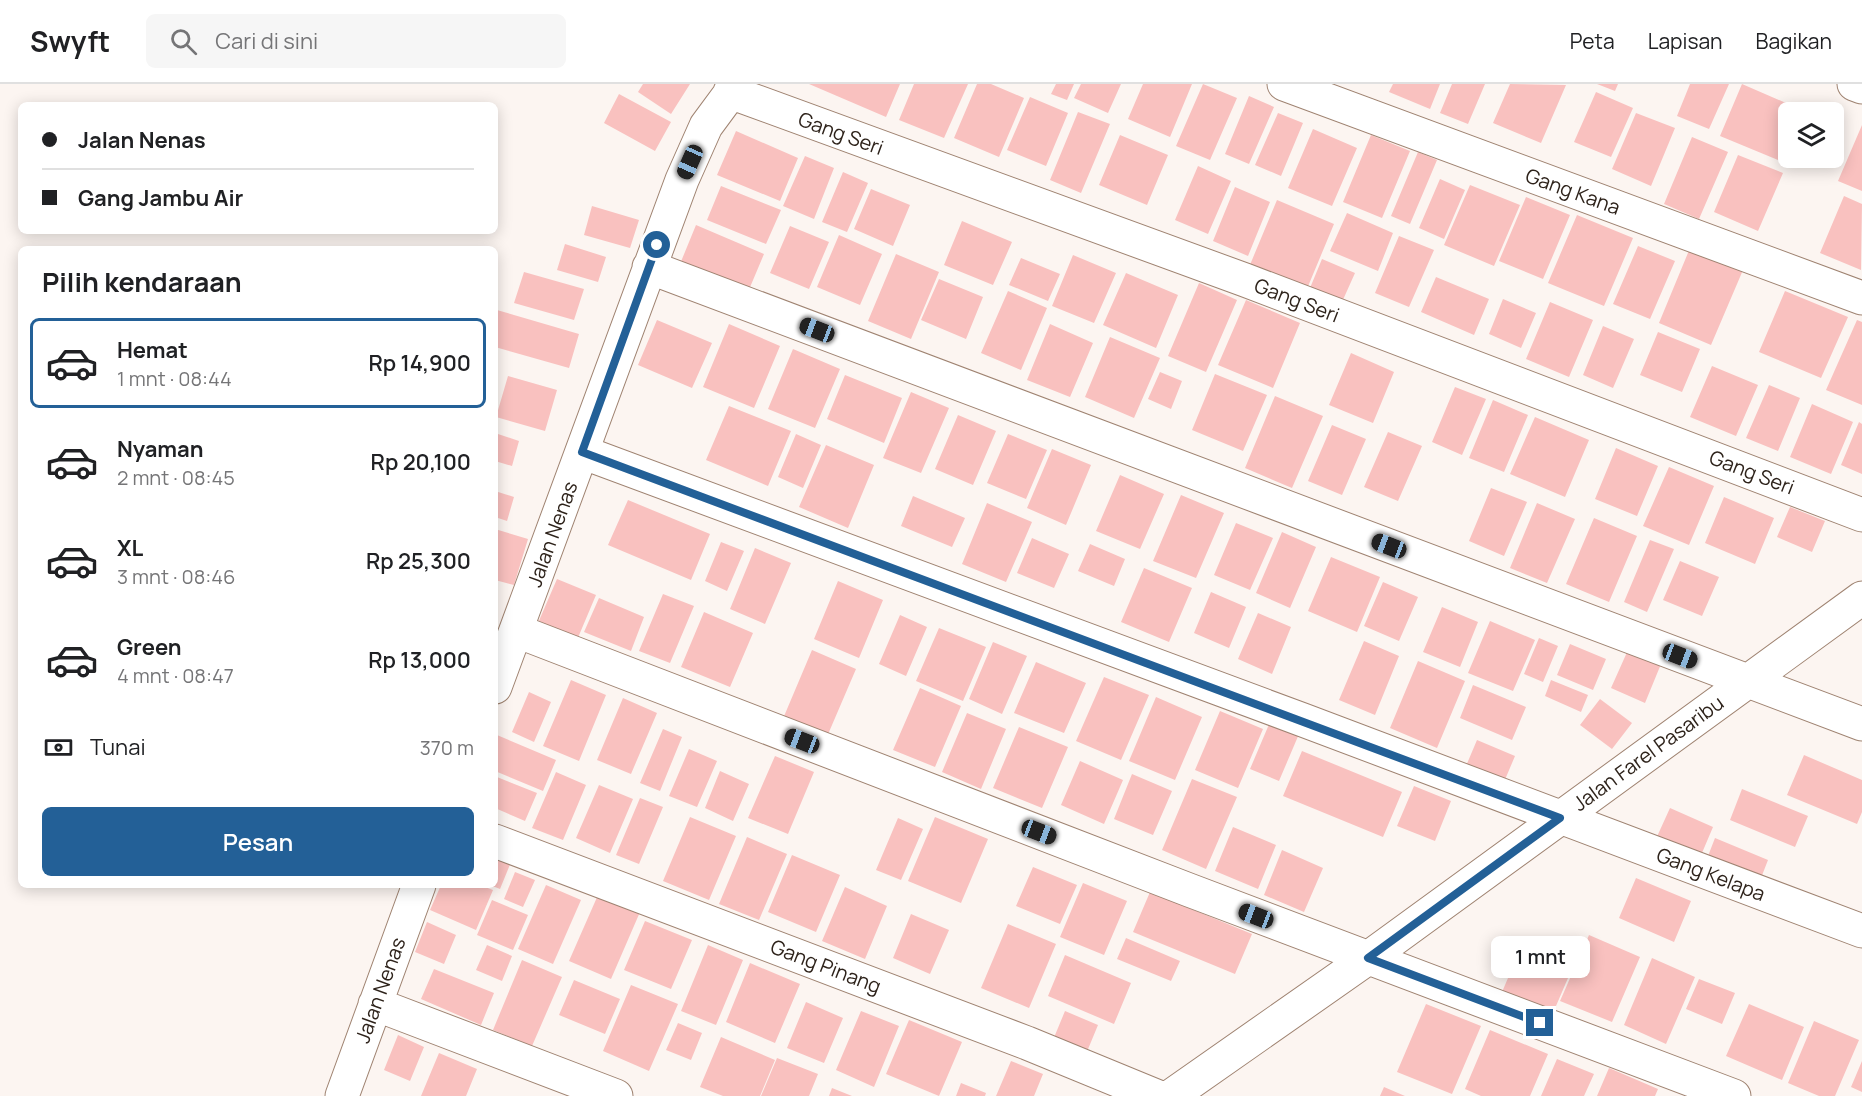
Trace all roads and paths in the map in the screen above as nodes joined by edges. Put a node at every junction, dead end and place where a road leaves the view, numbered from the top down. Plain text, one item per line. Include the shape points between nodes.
1 (1284, 84) edge
2 (1854, 84) edge
3 (1862, 87) edge
4 (734, 88) edge
5 (649, 267) junction
6 (1862, 298) edge
7 (582, 452) junction
8 (1862, 515) edge
9 (1862, 598) edge
10 (517, 631) junction
11 (498, 679) edge
12 (1747, 681) junction
13 (1862, 724) edge
14 (1560, 818) junction
15 (498, 842) edge
16 (418, 888) edge
17 (1862, 931) edge
18 (1368, 958) junction
19 (375, 1004) junction
20 (342, 1096) edge
21 (616, 1096) edge
22 (1156, 1096) edge
23 (1171, 1096) edge
24 (1734, 1096) edge

1 - 6 street, Gang Kana
2 - 3 street
4 - 5 street, Jalan Nenas via 706,126
4 - 8 street, Gang Seri
5 - 7 street, Jalan Nenas
5 - 12 street
7 - 10 street, Jalan Nenas
7 - 14 street, Gang Kelapa
9 - 12 street, Jalan Farel Pasaribu
10 - 11 street, Jalan Nenas
10 - 18 street
12 - 13 street
12 - 14 street, Jalan Farel Pasaribu
14 - 17 street, Gang Kelapa
14 - 18 street, Jalan Farel Pasaribu
15 - 22 street, Gang Pinang
16 - 19 street, Jalan Nenas
18 - 23 street, Jalan Farel Pasaribu
18 - 24 street
19 - 20 street, Jalan Nenas
19 - 21 street

